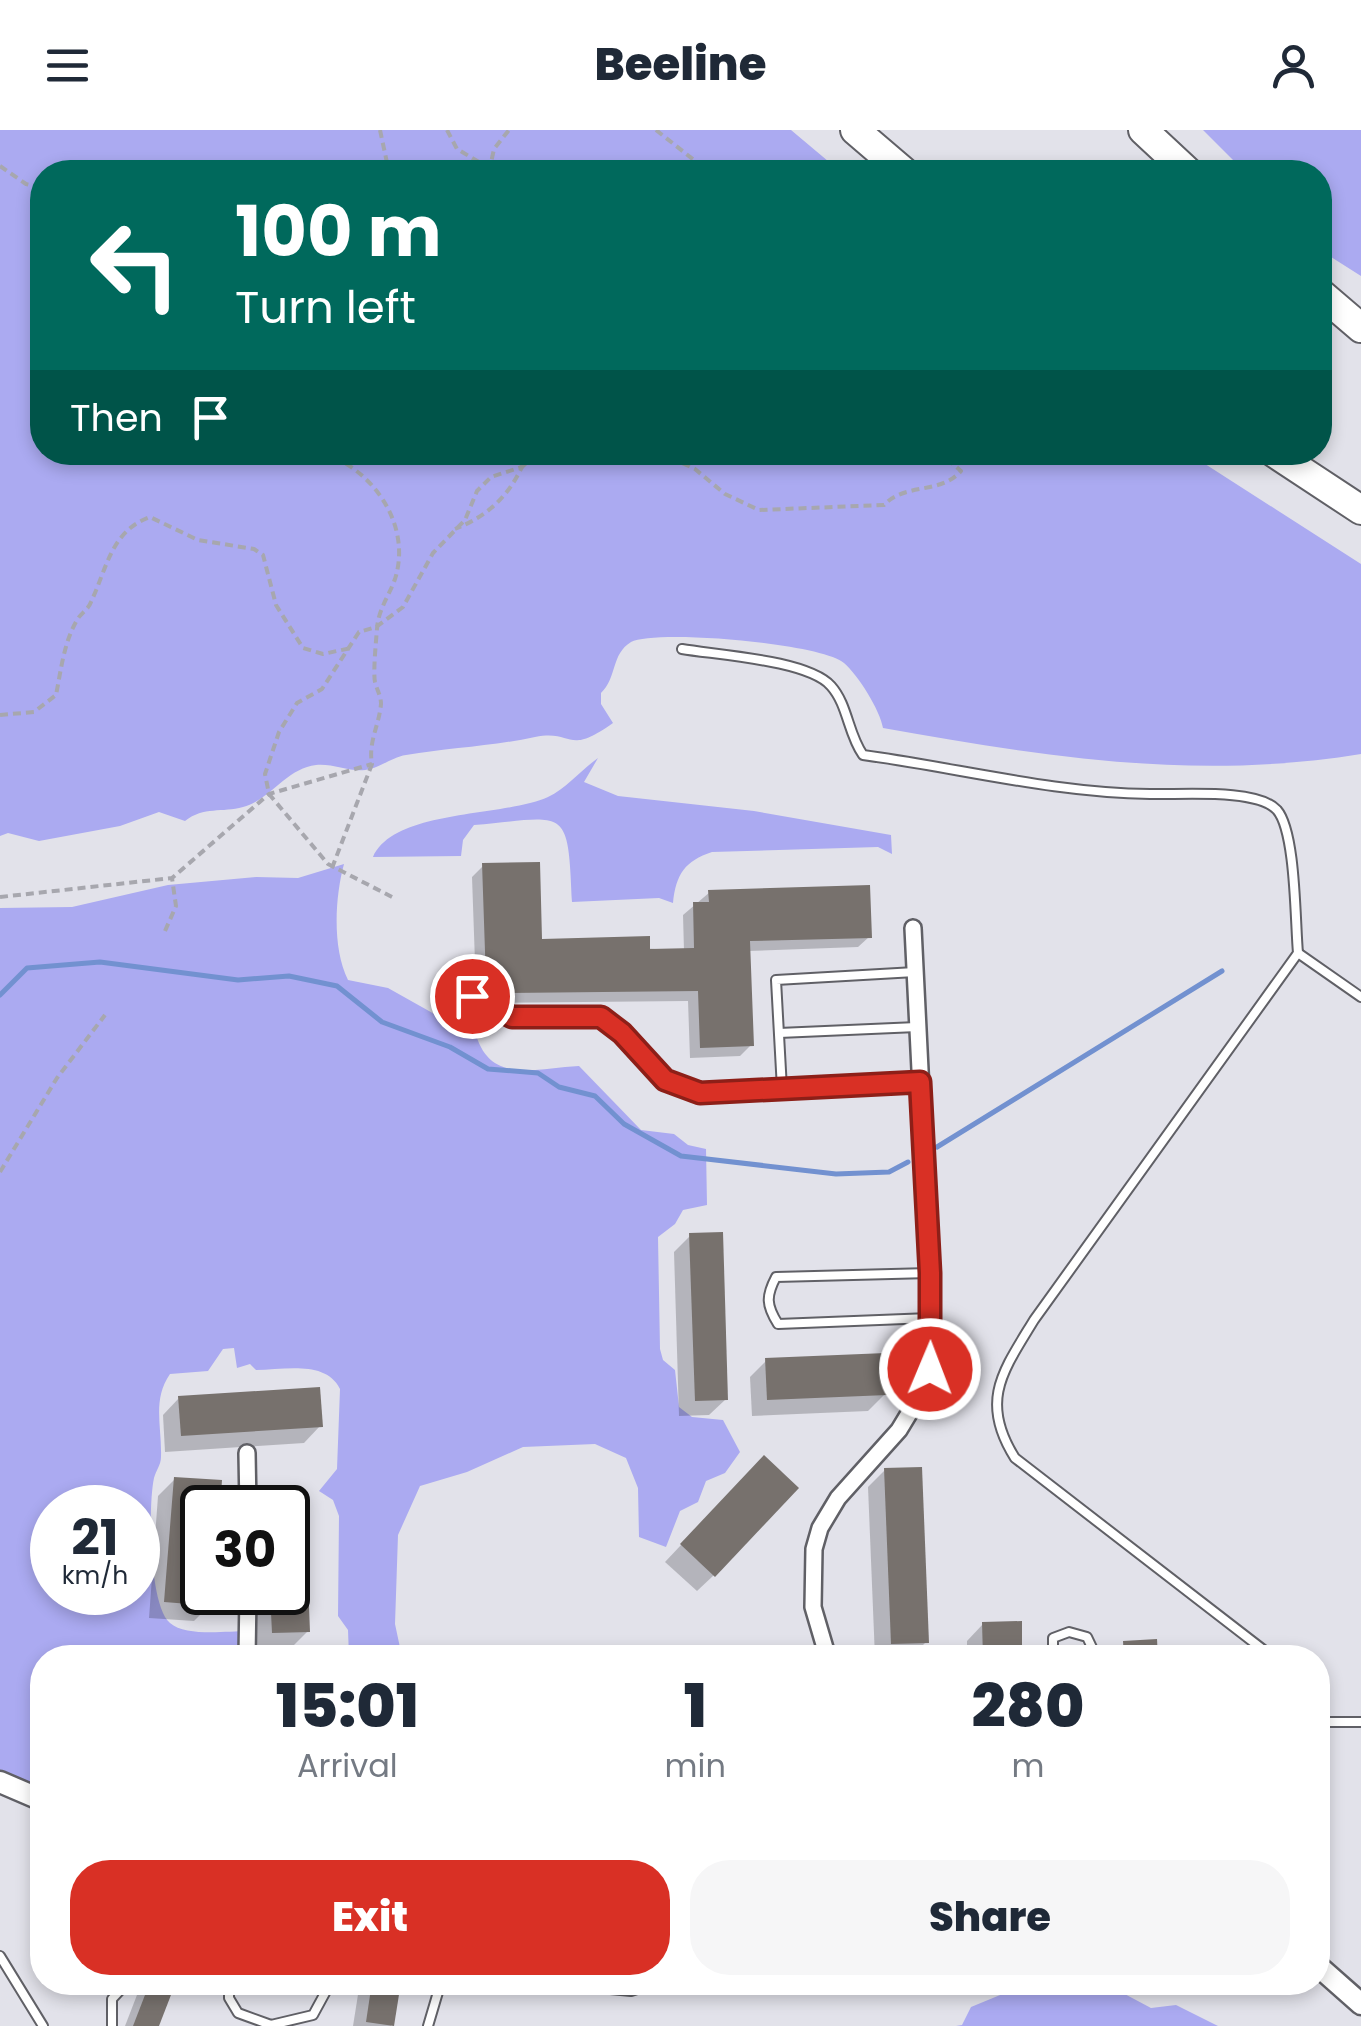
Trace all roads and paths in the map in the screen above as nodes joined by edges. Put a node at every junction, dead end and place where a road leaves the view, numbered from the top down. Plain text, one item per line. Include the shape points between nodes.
1 (380, 130) edge
2 (446, 130) edge
3 (509, 130) edge
4 (656, 130) edge
5 (855, 130) edge
6 (1143, 130) edge
7 (386, 160) edge
8 (474, 160) edge
9 (492, 160) edge
10 (694, 160) edge
11 (890, 160) edge
12 (1175, 160) edge
13 (0, 166) edge
14 (30, 185) edge
15 (1332, 303) edge
16 (1361, 328) edge
17 (349, 465) edge
18 (681, 465) edge
19 (954, 465) edge
20 (1293, 465) edge
21 (522, 467) joint
22 (1361, 510) edge
23 (455, 529) junction
24 (376, 627) junction
25 (351, 648) junction
26 (682, 649) dead end
27 (0, 715) edge
28 (372, 764) junction
29 (270, 794) junction
30 (332, 868) junction
31 (172, 878) junction
32 (0, 897) edge
33 (392, 897) dead end
34 (914, 928) dead end
35 (165, 932) dead end
36 (1298, 953) junction
37 (915, 972) junction
38 (448, 980) dead end
39 (1361, 997) edge
40 (105, 1014) dead end
41 (918, 1027) junction
42 (779, 1034) junction
43 (920, 1082) junction
44 (782, 1090) junction
45 (0, 1172) edge
46 (930, 1273) junction
47 (930, 1318) junction
48 (248, 1452) dead end
49 (248, 1485) edge
50 (248, 1615) edge
51 (247, 1645) edge
52 (824, 1645) edge
53 (1053, 1645) edge
54 (1091, 1645) edge
55 (1257, 1645) edge
56 (1330, 1722) edge
57 (1361, 1722) edge
58 (0, 1782) edge
59 (30, 1795) edge
60 (0, 1956) edge
61 (1330, 1977) edge
62 (116, 1995) edge
63 (229, 1995) edge
64 (324, 1995) edge
65 (437, 1995) edge
66 (1361, 2004) edge
67 (43, 2026) edge
68 (112, 2026) edge
69 (428, 2026) edge

1 - 7 path
2 - 8 path
3 - 9 path
4 - 10 path
5 - 11 highway
6 - 12 highway
13 - 14 path
15 - 16 highway
17 - 24 path via 369,477 393,516 396,577
18 - 19 path via 759,510 884,505 896,492 950,484 961,471
20 - 22 highway
21 - 23 path via 509,493
21 - 23 path via 491,477
23 - 24 path via 432,553 403,607
24 - 25 path via 360,632
24 - 28 path via 374,678 382,701
25 - 27 path via 323,654 304,648 276,605 263,555 254,548 198,540 150,517 133,523 112,548 66,647 56,694 34,712
25 - 29 path via 322,690 297,703 279,732 265,774
26 - 36 lane via 801,669 830,684 863,755 1116,794 1264,801 1278,812 1287,836
28 - 29 path
28 - 30 path
29 - 30 path
29 - 31 path
30 - 33 path
31 - 32 path
31 - 35 path via 176,906
34 - 37 street
36 - 39 lane
36 - 55 lane via 1034,1320 999,1376 996,1410 1015,1458
37 - 41 street
37 - 42 lane via 776,980
38 - 44 lane via 512,1017 601,1017 682,1089
40 - 45 path
41 - 42 lane
41 - 43 street
42 - 44 lane
43 - 44 lane
43 - 46 street
46 - 47 street
46 - 47 lane via 776,1277 768,1308 778,1324
47 - 52 street via 930,1369 922,1392 879,1455 838,1498 816,1538 813,1607
48 - 49 street
50 - 51 street
53 - 54 lane via 1053,1638 1070,1632
56 - 57 lane
58 - 59 main road
60 - 67 lane
61 - 66 main road
62 - 68 lane
63 - 64 lane via 238,2013 271,2026 313,2014
65 - 69 lane

